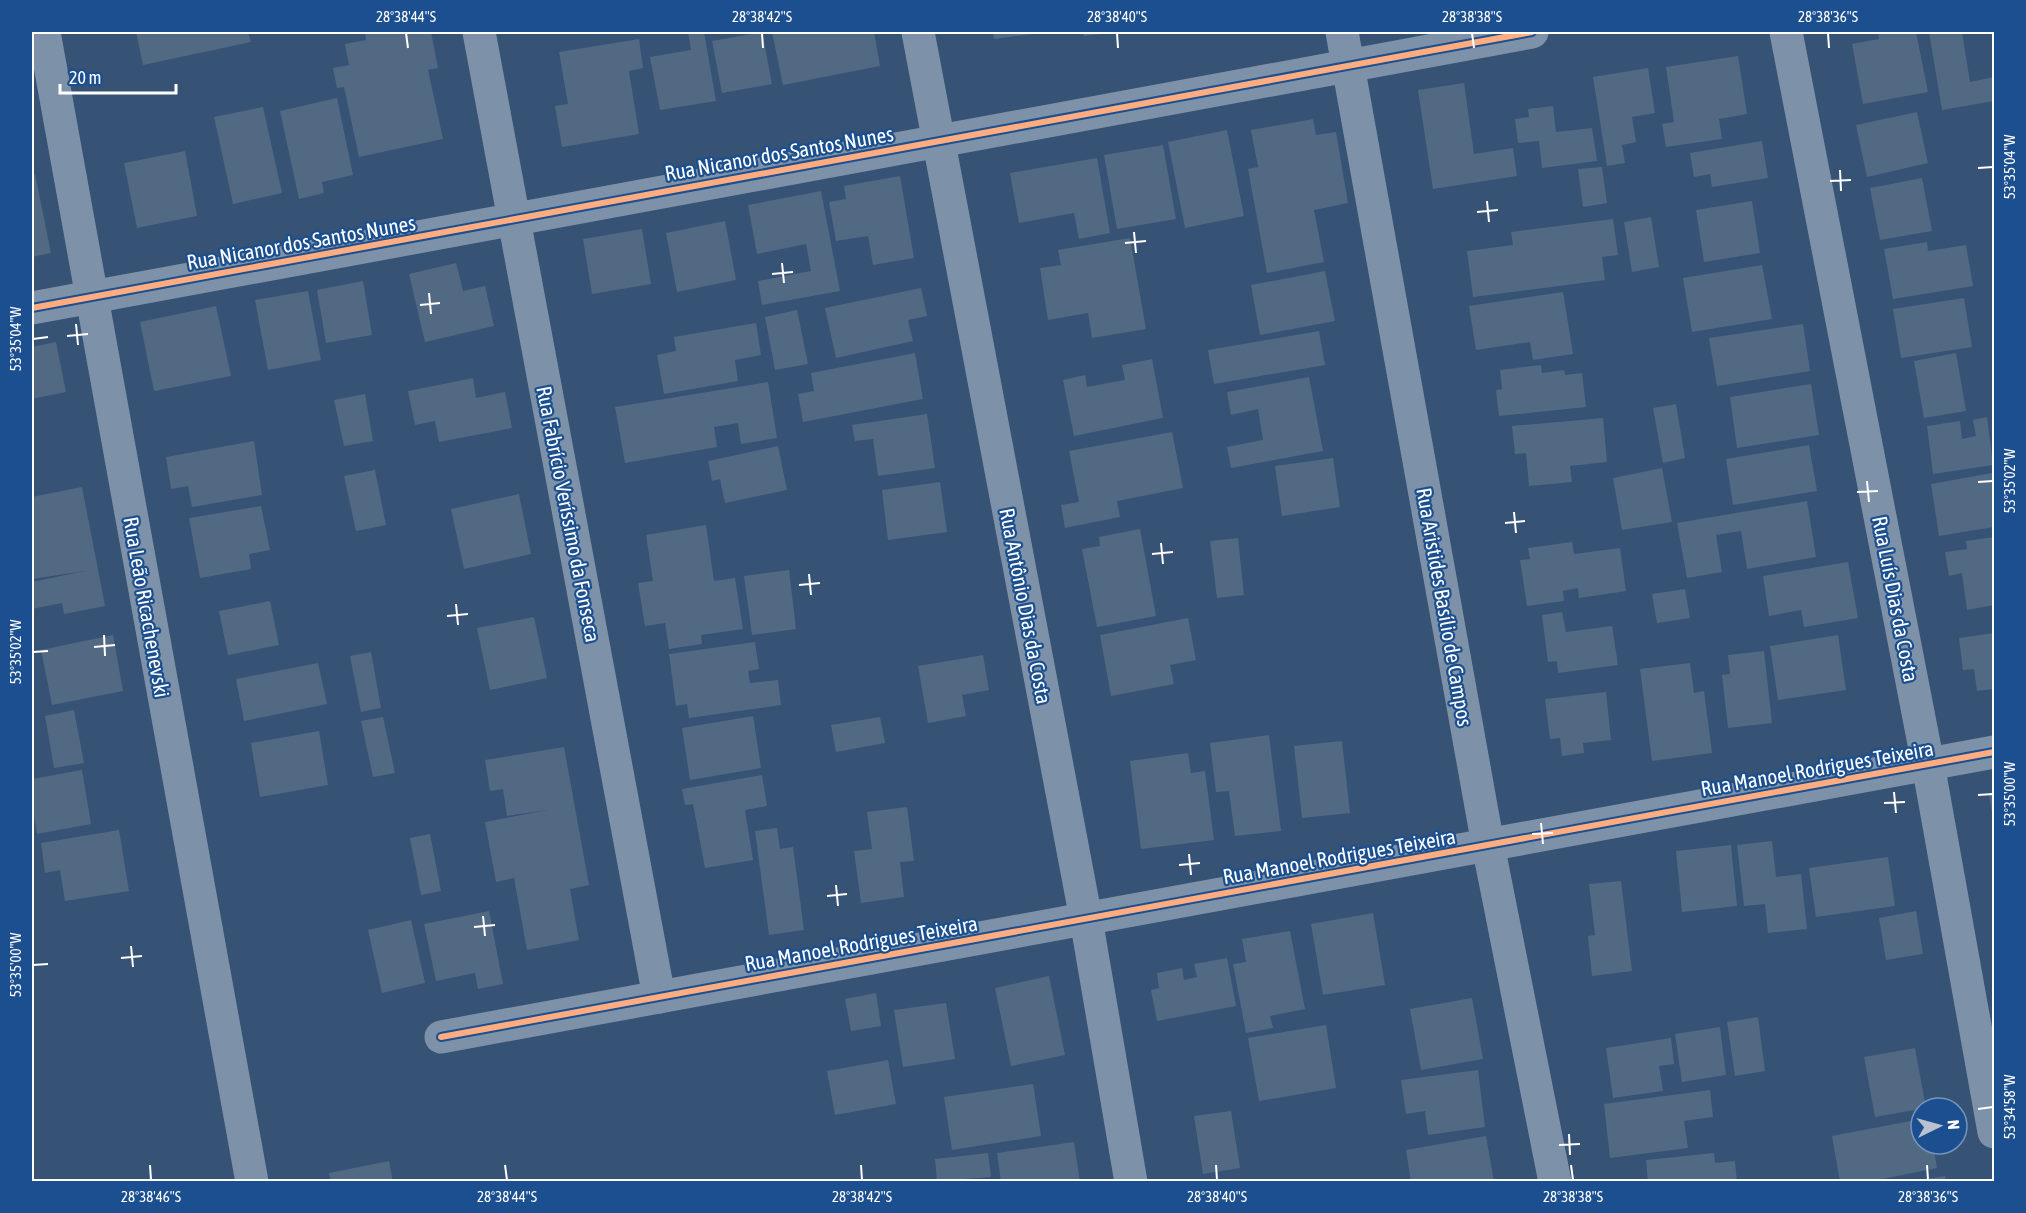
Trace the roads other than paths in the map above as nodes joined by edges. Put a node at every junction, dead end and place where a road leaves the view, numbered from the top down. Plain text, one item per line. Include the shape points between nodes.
1 (44, 32) edge
2 (479, 32) edge
3 (918, 32) edge
4 (1342, 32) edge
5 (1532, 32) edge
6 (1786, 32) edge
7 (1347, 65) junction
8 (938, 141) junction
9 (514, 219) junction
10 (91, 297) junction
11 (32, 308) edge
12 (1995, 752) edge
13 (1928, 764) junction
14 (1488, 845) junction
15 (1086, 919) junction
16 (659, 997) junction
17 (441, 1036) dead end
18 (1995, 1132) edge
19 (252, 1182) edge
20 (1131, 1182) edge
21 (1555, 1182) edge

1 - 10 street, Rua Leão Ricachenevski
2 - 9 street, Rua Fabrício Veríssimo da Fonseca
3 - 8 street, Rua Antônio Dias da Costa
4 - 7 street, Rua Aristides Basílio de Campos
5 - 7 street, Rua Nicanor dos Santos Nunes
6 - 13 street, Rua Luís Dias da Costa
7 - 8 street, Rua Nicanor dos Santos Nunes
7 - 14 street, Rua Aristides Basílio de Campos
8 - 9 street, Rua Nicanor dos Santos Nunes
8 - 15 street, Rua Antônio Dias da Costa
9 - 10 street, Rua Nicanor dos Santos Nunes
9 - 16 street, Rua Fabrício Veríssimo da Fonseca
10 - 11 street, Rua Nicanor dos Santos Nunes
10 - 19 street, Rua Leão Ricachenevski
12 - 13 street, Rua Manoel Rodrigues Teixeira
13 - 14 street, Rua Manoel Rodrigues Teixeira
13 - 18 street, Rua Luís Dias da Costa
14 - 15 street, Rua Manoel Rodrigues Teixeira
14 - 21 street, Rua Aristides Basílio de Campos
15 - 16 street, Rua Manoel Rodrigues Teixeira
15 - 20 street, Rua Antônio Dias da Costa
16 - 17 street, Rua Manoel Rodrigues Teixeira

